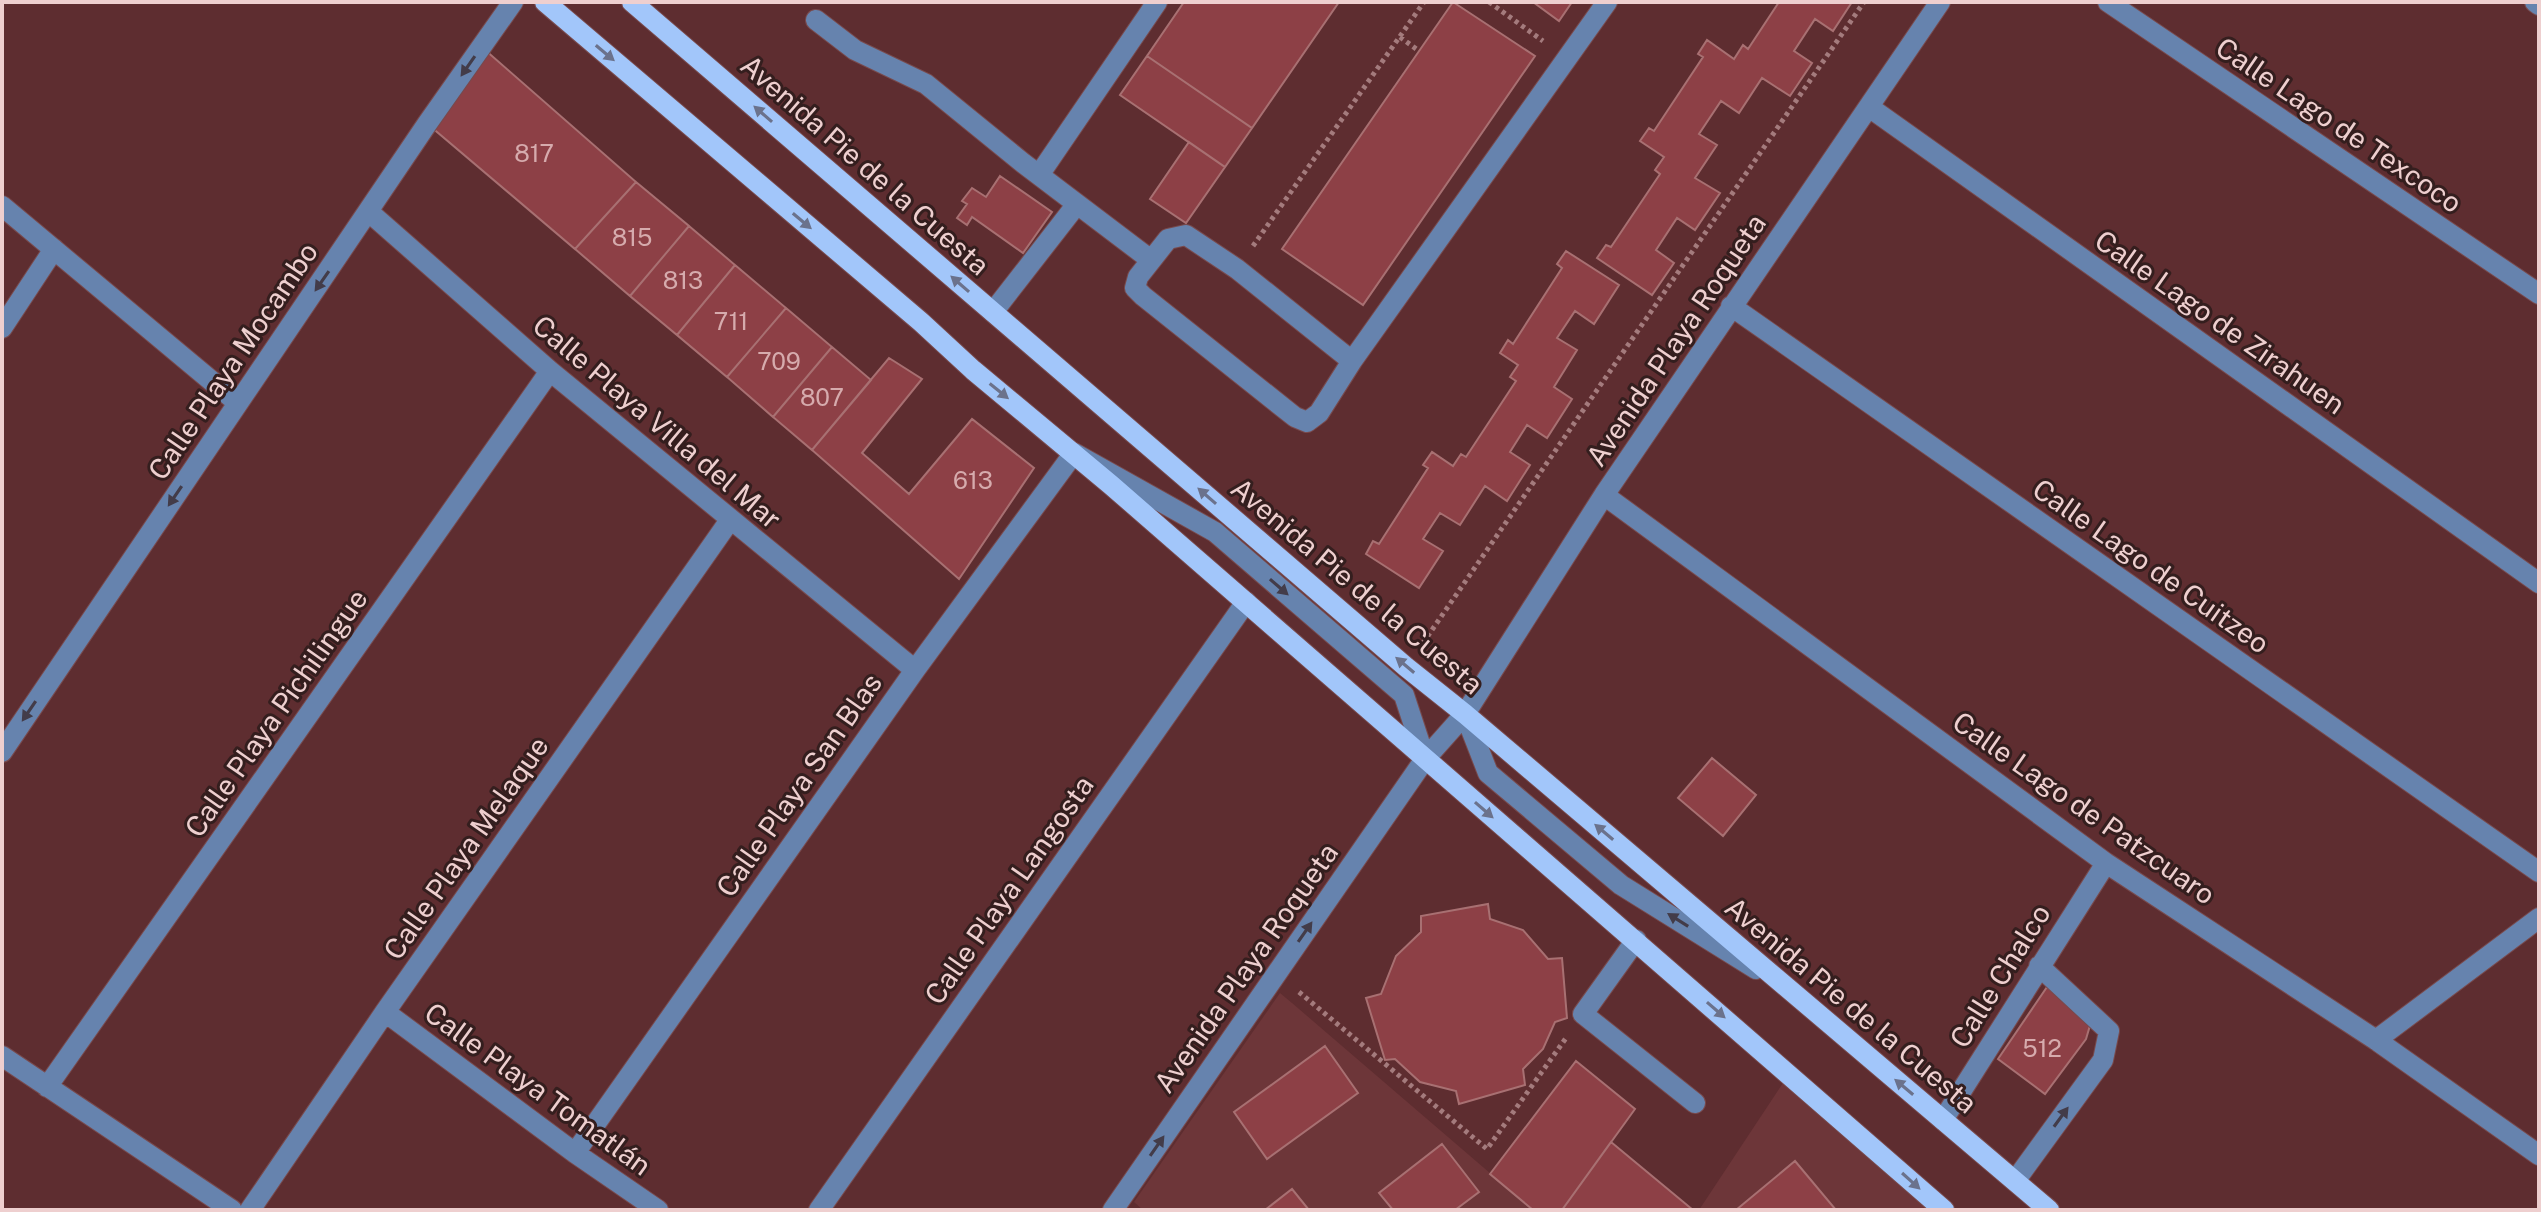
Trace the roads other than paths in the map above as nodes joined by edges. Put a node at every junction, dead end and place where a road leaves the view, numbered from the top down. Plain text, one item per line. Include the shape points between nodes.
1 (513, 2) edge
2 (545, 2) edge
3 (632, 2) edge
4 (1157, 2) edge
5 (1607, 2) edge
6 (1940, 2) edge
7 (2108, 2) edge
8 (816, 20) dead end
9 (1869, 107) junction
10 (1039, 175) junction
11 (1077, 204) junction
12 (2, 206) edge
13 (369, 212) junction
14 (54, 249) junction
15 (1151, 260) junction
16 (2539, 294) edge
17 (1731, 306) junction
18 (993, 312) junction
19 (2, 328) edge
20 (1352, 361) junction
21 (550, 371) junction
22 (238, 403) junction
23 (1074, 453) junction
24 (1604, 495) junction
25 (730, 520) junction
26 (2539, 583) edge
27 (1246, 602) junction
28 (915, 670) junction
29 (1465, 714) junction
30 (2, 752) edge
31 (1425, 759) junction
32 (2106, 863) junction
33 (2539, 872) edge
34 (2539, 918) edge
35 (1636, 940) junction
36 (2039, 966) junction
37 (1792, 991) junction
38 (385, 1012) junction
39 (2376, 1040) junction
40 (2, 1056) edge
41 (47, 1087) junction
42 (1695, 1103) dead end
43 (1943, 1120) junction
44 (575, 1153) junction
45 (2539, 1155) edge
46 (2015, 1181) junction
47 (1122, 1206) edge
48 (232, 1210) edge
49 (250, 1210) edge
50 (658, 1210) edge
51 (819, 1210) edge
52 (1944, 1210) edge
53 (2049, 1210) edge

1 -> 13 street, Calle Playa Mocambo
2 -> 23 main road
18 -> 3 main road, Avenida Pie de la Cuesta
4 - 10 street
5 - 20 street
6 - 9 street, Avenida Playa Roqueta
7 - 16 street, Calle Lago de Texcoco
8 - 10 street via 855,50 926,84
9 - 17 street, Avenida Playa Roqueta
9 - 26 street, Calle Lago de Zirahuen
10 - 11 street
11 - 15 street
11 - 18 street
12 - 14 street
13 - 21 street, Calle Playa Villa del Mar
13 -> 22 street, Calle Playa Mocambo
14 - 19 street
14 - 22 street
15 - 20 street via 1168,239 1186,235
15 - 20 street via 1135,288 1295,417 1307,422 1319,413
17 - 24 street, Avenida Playa Roqueta
17 - 33 street, Calle Lago de Cuitzeo
29 -> 18 main road, Avenida Pie de la Cuesta
21 - 25 street, Calle Playa Villa del Mar
21 - 41 street, Calle Playa Pichilingue
22 -> 30 street, Calle Playa Mocambo
23 - 27 main road
23 - 28 street, Calle Playa San Blas
23 -> 31 street via 1215,532 1404,695
24 - 29 street, Avenida Playa Roqueta
24 - 32 street, Calle Lago de Patzcuaro
25 - 28 street, Calle Playa Villa del Mar
25 - 38 street, Calle Playa Melaque
27 - 31 main road
27 - 51 street, Calle Playa Langosta
28 - 44 street, Calle Playa San Blas
29 - 31 street, Avenida Playa Roqueta
37 -> 29 main road, Avenida Pie de la Cuesta
37 -> 29 street via 1621,885 1508,790 1488,773
31 -> 35 main road
47 -> 31 street, Avenida Playa Roqueta
32 - 36 street, Calle Chalco
32 - 39 street, Calle Lago de Patzcuaro
34 - 39 street
35 - 42 street via 1583,1014
35 -> 52 main road
36 - 43 street, Calle Chalco
46 -> 36 street via 2103,1060 2109,1031
43 -> 37 main road, Avenida Pie de la Cuesta
38 - 44 street, Calle Playa Tomatlán
38 - 49 street, Calle Playa Melaque
39 - 45 street, Calle Lago de Patzcuaro
40 - 41 street
41 - 48 street
43 - 46 main road, Avenida Pie de la Cuesta
44 - 50 street, Calle Playa Tomatlán
46 - 53 main road, Avenida Pie de la Cuesta

